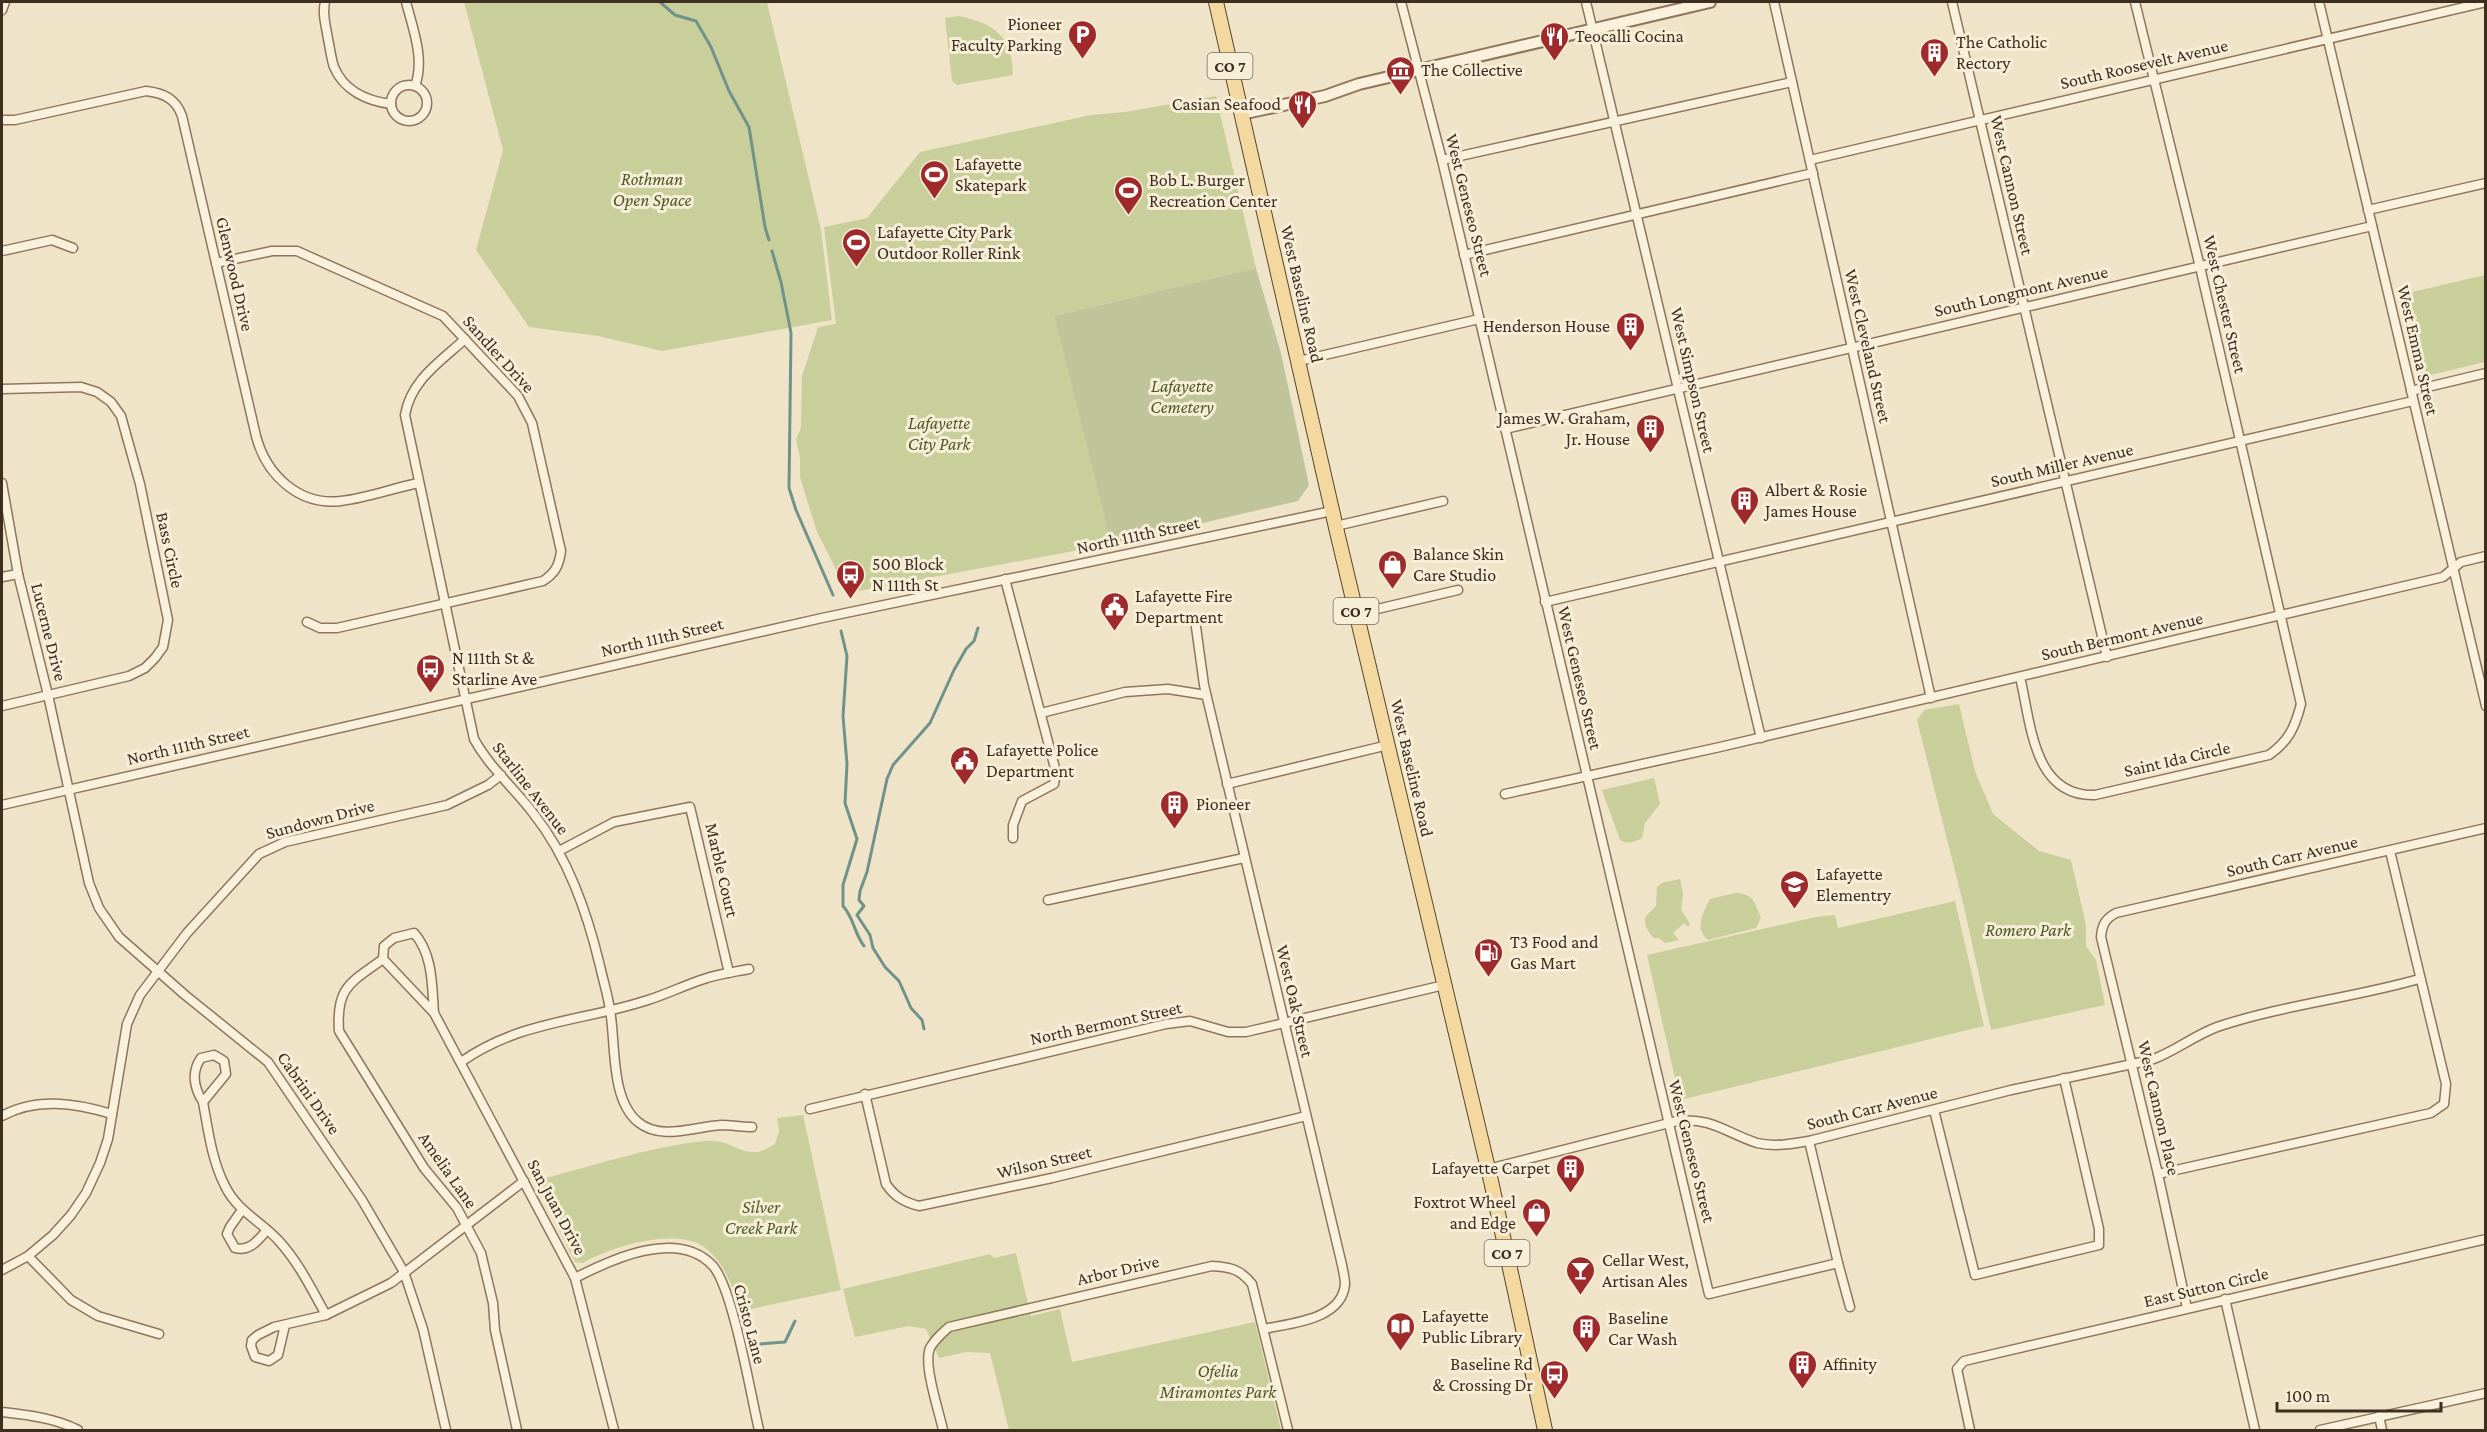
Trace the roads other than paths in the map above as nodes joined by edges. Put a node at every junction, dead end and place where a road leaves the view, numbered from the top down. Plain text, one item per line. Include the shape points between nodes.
1 (5, 2) edge
2 (325, 2) edge
3 (406, 2) edge
4 (1216, 2) edge
5 (1401, 2) edge
6 (1586, 2) edge
7 (1710, 2) edge
8 (1774, 2) edge
9 (1952, 2) edge
10 (2135, 2) edge
11 (2319, 2) edge
12 (2486, 2) edge
13 (2, 10) edge
14 (1593, 30) junction
15 (2327, 39) junction
16 (1418, 71) junction
17 (2154, 78) junction
18 (1792, 82) junction
19 (415, 86) junction
20 (391, 104) junction
21 (1241, 114) junction
22 (1980, 119) junction
23 (2, 120) edge
24 (1617, 122) junction
25 (1442, 160) junction
26 (1810, 160) junction
27 (1813, 172) junction
28 (2486, 183) edge
29 (2368, 210) junction
30 (1638, 215) junction
31 (2372, 226) junction
32 (73, 248) dead end
33 (2, 250) edge
34 (1464, 255) junction
35 (216, 263) junction
36 (2200, 267) junction
37 (2024, 307) junction
38 (1479, 319) junction
39 (465, 339) junction
40 (1851, 348) junction
41 (1299, 361) junction
42 (2486, 373) edge
43 (2, 389) edge
44 (1677, 389) junction
45 (2412, 396) junction
46 (1504, 429) junction
47 (2239, 440) junction
48 (2065, 481) junction
49 (2, 483) edge
50 (419, 483) junction
51 (1443, 501) dead end
52 (1332, 511) junction
53 (1891, 521) junction
54 (1336, 526) junction
55 (2486, 556) edge
56 (1718, 562) junction
57 (2453, 568) junction
58 (18, 574) junction
59 (2, 577) edge
60 (1005, 579) junction
61 (1458, 590) dead end
62 (1545, 602) junction
63 (444, 604) junction
64 (1356, 614) junction
65 (2279, 615) junction
66 (308, 622) dead end
67 (1196, 627) dead end
68 (2107, 657) junction
69 (2020, 677) junction
70 (2483, 683) edge
71 (48, 695) junction
72 (1206, 695) junction
73 (1931, 698) junction
74 (465, 700) junction
75 (2, 706) edge
76 (2486, 706) edge
77 (1041, 712) junction
78 (1761, 738) junction
79 (1388, 745) junction
80 (501, 776) junction
81 (1586, 777) junction
82 (1227, 784) junction
83 (68, 789) junction
84 (1505, 794) dead end
85 (2, 805) edge
86 (2486, 828) edge
87 (1014, 838) dead end
88 (559, 851) junction
89 (2390, 851) junction
90 (1244, 858) junction
91 (1048, 900) dead end
92 (2108, 918) joint
93 (383, 959) junction
94 (748, 969) dead end
95 (158, 971) junction
96 (729, 973) junction
97 (2419, 979) junction
98 (1444, 985) junction
99 (610, 1009) junction
100 (434, 1013) junction
101 (1284, 1024) junction
102 (461, 1062) junction
103 (2132, 1063) junction
104 (2064, 1078) junction
105 (866, 1094) junction
106 (203, 1102) junction
107 (810, 1109) dead end
108 (1934, 1110) junction
109 (112, 1114) junction
110 (2, 1116) edge
111 (1306, 1116) junction
112 (1669, 1124) junction
113 (752, 1127) dead end
114 (1809, 1142) junction
115 (1488, 1168) junction
116 (2158, 1174) junction
117 (524, 1181) junction
118 (242, 1210) junction
119 (467, 1225) junction
120 (267, 1230) junction
121 (2486, 1239) edge
122 (28, 1256) junction
123 (1838, 1263) junction
124 (2, 1270) edge
125 (404, 1272) junction
126 (575, 1278) junction
127 (2224, 1299) junction
128 (1850, 1307) dead end
129 (2187, 1308) junction
130 (326, 1315) junction
131 (285, 1325) junction
132 (1264, 1329) junction
133 (159, 1334) dead end
134 (2486, 1393) edge
135 (2, 1412) edge
136 (2379, 1416) junction
137 (78, 1431) edge
138 (446, 1431) edge
139 (517, 1431) edge
140 (614, 1431) edge
141 (759, 1431) edge
142 (944, 1431) edge
143 (1288, 1431) edge
144 (1545, 1431) edge
145 (1970, 1431) edge
146 (2255, 1431) edge
147 (2320, 1431) edge
148 (2382, 1431) edge

1 - 13 street
2 - 20 street via 324,18 334,67 342,80 371,101
3 - 19 street via 418,50
4 - 21 main road, CO 7
5 - 16 street, West Geneseo Street
6 - 14 street, West Simpson Street
7 - 14 street
8 - 18 street, West Cleveland Street
9 - 22 street, West Cannon Street
10 - 17 street, West Chester Street
11 - 15 street, West Emma Street
12 - 15 street, South Roosevelt Avenue
14 - 16 street
14 - 24 street, West Simpson Street
15 - 17 street, South Roosevelt Avenue
15 - 29 street, West Emma Street
16 - 21 street
16 - 25 street, West Geneseo Street
17 - 22 street, South Roosevelt Avenue
17 - 36 street, West Chester Street
18 - 24 street
18 - 26 street, West Cleveland Street
19 - 20 street via 398,88
19 - 20 street via 427,98 424,114 416,120 399,119
21 - 41 main road, West Baseline Road / CO 7
22 - 26 street, South Roosevelt Avenue
22 - 37 street, West Cannon Street
23 - 35 street, Glenwood Drive via 146,91 170,98 182,116
24 - 25 street
24 - 30 street, West Simpson Street
25 - 34 street, West Geneseo Street
26 - 27 street, West Cleveland Street
27 - 30 street
27 - 40 street, West Cleveland Street
28 - 29 street
29 - 31 street, West Emma Street
30 - 34 street
30 - 44 street, West Simpson Street
31 - 36 street, South Longmont Avenue
31 - 45 street, West Emma Street
32 - 33 street via 52,240
34 - 38 street, West Geneseo Street
35 - 39 street, Sandler Drive via 272,251 297,252 443,316
35 - 50 street, Glenwood Drive via 260,452 270,470 282,483 304,496 325,501 341,501
36 - 37 street, South Longmont Avenue
36 - 47 street, West Chester Street
37 - 40 street, South Longmont Avenue
37 - 48 street, West Cannon Street
38 - 41 street
38 - 46 street, West Geneseo Street
39 - 50 street, Starline Avenue via 416,384 408,398 406,427
39 - 63 street, Sandler Drive via 518,396 529,415 561,551 560,564 543,581
40 - 44 street, South Longmont Avenue
40 - 53 street, West Cleveland Street
41 - 52 main road, West Baseline Road / CO 7
42 - 45 street, South Miller Avenue
43 - 71 street, Bass Circle via 81,387 97,392 122,416 168,620 163,647 146,668 129,676
44 - 46 street, South Longmont Avenue
44 - 56 street, West Simpson Street
45 - 47 street, South Miller Avenue
45 - 57 street, West Emma Street
46 - 62 street, West Geneseo Street
47 - 48 street, South Miller Avenue
47 - 65 street, West Chester Street
48 - 53 street, South Miller Avenue
48 - 68 street, West Cannon Street
49 - 58 street, Lucerne Drive
50 - 63 street, Starline Avenue
51 - 54 street
52 - 54 main road, West Baseline Road / CO 7
52 - 60 street, North 111th Street
53 - 56 street, South Miller Avenue
53 - 73 street, West Cleveland Street
54 - 64 main road, West Baseline Road / CO 7
55 - 57 street, South Bermont Avenue
56 - 62 street, South Miller Avenue
56 - 78 street, West Simpson Street
57 - 65 street, South Bermont Avenue via 2444,577
57 - 70 street, West Emma Street
58 - 59 street
58 - 71 street, Lucerne Drive
60 - 74 street, North 111th Street
60 - 77 street
61 - 64 street
62 - 81 street, West Geneseo Street
63 - 66 street via 337,628 320,628
63 - 74 street, Starline Avenue
64 - 79 main road, West Baseline Road / CO 7
65 - 68 street, South Bermont Avenue
65 - 69 street, Saint Ida Circle via 2301,704 2291,734 2269,754 2095,795 2079,795 2062,788 2049,776 2038,756
67 - 72 street, West Oak Street
68 - 69 street, South Bermont Avenue
69 - 73 street, South Bermont Avenue
70 - 76 street, West Emma Street
71 - 75 street, Bass Circle
71 - 83 street, Lucerne Drive
72 - 77 street via 1168,689 1125,692
72 - 82 street, West Oak Street
73 - 78 street, South Bermont Avenue
74 - 80 street, Starline Avenue via 474,739 484,758
74 - 83 street, North 111th Street
77 - 87 street via 1056,772 1053,784 1022,801 1013,825
78 - 81 street, South Bermont Avenue
79 - 82 street
79 - 98 main road, West Baseline Road / CO 7
80 - 88 street, Starline Avenue
80 - 95 street, Sundown Drive via 447,806 285,842 259,854 221,893
81 - 84 street, South Bermont Avenue
81 - 112 street, West Geneseo Street
82 - 90 street, West Oak Street
83 - 85 street, North 111th Street
83 - 95 street, Cabrini Drive via 89,883 99,908 119,937
86 - 89 street, South Carr Avenue
88 - 96 street, Marble Court via 614,822 690,807
88 - 99 street, Starline Avenue via 590,924
89 - 92 street, South Carr Avenue via 2116,913
89 - 97 street
90 - 91 street
90 - 101 street, West Oak Street
92 - 103 street, West Cannon Place via 2101,937
93 - 100 street, San Juan Drive
93 - 100 street, San Juan Drive via 384,946 403,934 414,933 428,960
93 - 119 street, Amelia Lane via 350,982 341,996 339,1031 424,1168 441,1185
94 - 96 street
95 - 109 street, Sundown Drive via 140,995 127,1024
95 - 125 street, Cabrini Drive via 268,1062 362,1200
96 - 99 street via 647,1001
97 - 103 street, South Carr Avenue via 2216,1028 2169,1053
97 - 116 street via 2446,1084 2444,1104 2431,1113
98 - 101 street, North Bermont Street
98 - 115 main road, West Baseline Road / CO 7
99 - 102 street via 521,1031
99 - 113 street, Starline Avenue via 623,1103 640,1124 664,1132 722,1125
100 - 102 street, San Juan Drive
101 - 105 street, North Bermont Street via 1246,1032 1228,1032 1190,1021 1166,1024
101 - 111 street, West Oak Street
102 - 117 street, San Juan Drive
103 - 104 street, South Carr Avenue
103 - 116 street, West Cannon Place
104 - 108 street, South Carr Avenue
104 - 108 street via 2099,1229 2099,1245 1975,1275
105 - 107 street, North Bermont Street
105 - 111 street, Wilson Street via 886,1184 904,1202 919,1206
106 - 106 street via 226,1074 224,1061 214,1055 201,1058 195,1072 196,1088
106 - 118 street via 218,1169
108 - 114 street, South Carr Avenue
109 - 110 street via 86,1106 45,1103 14,1109
109 - 122 street, Sundown Drive via 100,1163 86,1193 53,1236
111 - 132 street, West Oak Street via 1345,1284 1340,1300 1327,1312
112 - 114 street, South Carr Avenue via 1695,1119 1759,1143
112 - 115 street
112 - 123 street, West Geneseo Street via 1709,1294
114 - 123 street
115 - 144 main road, West Baseline Road / CO 7
116 - 129 street, West Cannon Place
117 - 119 street
117 - 126 street, San Juan Drive
118 - 120 street
118 - 120 street via 227,1234 235,1248 251,1246
119 - 125 street
119 - 139 street, Amelia Lane via 481,1253 491,1293
120 - 130 street via 295,1262
121 - 127 street, East Sutton Circle
122 - 124 street, Sundown Drive
122 - 133 street via 71,1300 98,1316
123 - 128 street
125 - 130 street via 391,1283
125 - 138 street, Cabrini Drive via 423,1329
126 - 140 street, San Juan Drive
126 - 141 street, Cristo Lane via 621,1258 668,1248 699,1255 713,1267 727,1295
127 - 129 street, East Sutton Circle
127 - 146 street
129 - 145 street, East Sutton Circle via 1964,1361 1957,1369
130 - 131 street
131 - 131 street via 278,1355 269,1361 255,1357 252,1340
132 - 142 street, Arbor Drive via 1252,1284 1244,1274 1232,1267 1212,1266 949,1327 929,1350 928,1365
132 - 143 street, Arbor Drive
134 - 136 street
135 - 137 street via 54,1421
136 - 147 street
136 - 148 street

